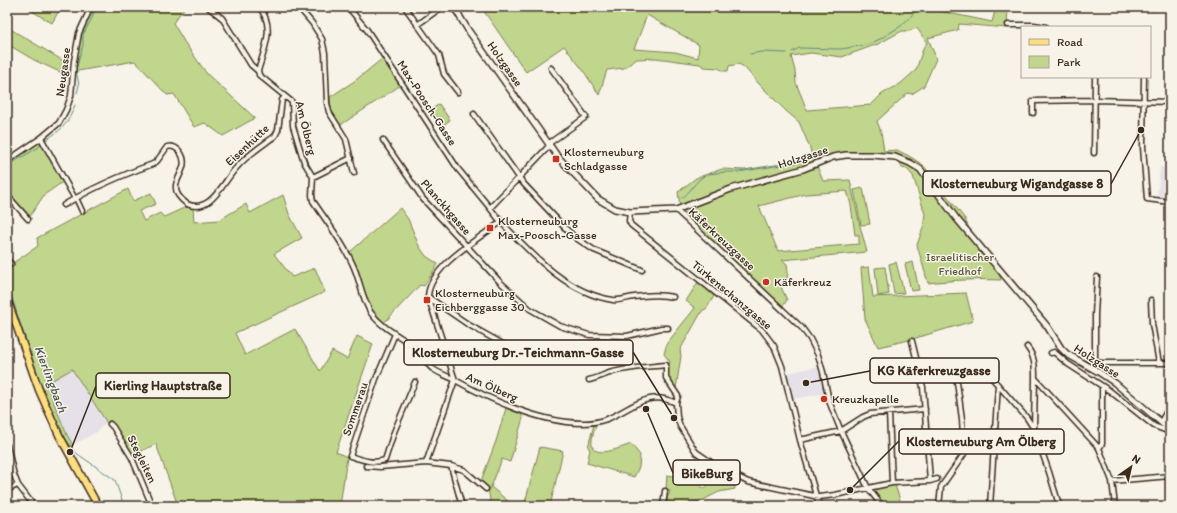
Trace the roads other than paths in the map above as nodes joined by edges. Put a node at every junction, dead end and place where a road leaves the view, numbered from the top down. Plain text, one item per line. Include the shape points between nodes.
1 (91, 7) edge
2 (208, 7) edge
3 (259, 7) edge
4 (296, 7) edge
5 (348, 7) edge
6 (405, 7) edge
7 (442, 7) edge
8 (452, 7) edge
9 (456, 7) edge
10 (459, 16) junction
11 (418, 25) junction
12 (1008, 25) dead end
13 (1040, 26) edge
14 (551, 68) dead end
15 (258, 71) junction
16 (1095, 78) edge
17 (1144, 78) edge
18 (458, 92) dead end
19 (285, 97) junction
20 (1095, 100) junction
21 (1144, 101) junction
22 (1170, 102) edge
23 (1033, 113) dead end
24 (474, 114) dead end
25 (41, 138) junction
26 (383, 140) dead end
27 (549, 145) junction
28 (1094, 153) dead end
29 (351, 158) junction
30 (7, 161) edge
31 (354, 173) dead end
32 (313, 177) junction
33 (519, 178) junction
34 (7, 195) edge
35 (76, 198) junction
36 (1170, 202) edge
37 (64, 205) dead end
38 (490, 208) junction
39 (676, 210) junction
40 (82, 211) dead end
41 (630, 212) junction
42 (28, 219) dead end
43 (501, 222) junction
44 (467, 247) junction
45 (7, 258) edge
46 (11, 264) dead end
47 (642, 270) dead end
48 (1097, 277) dead end
49 (428, 296) junction
50 (674, 297) dead end
51 (7, 299) edge
52 (1151, 300) dead end
53 (668, 328) dead end
54 (395, 334) junction
55 (912, 341) dead end
56 (1027, 347) dead end
57 (510, 348) dead end
58 (1051, 353) dead end
59 (1159, 363) junction
60 (1170, 364) edge
61 (991, 376) dead end
62 (1035, 378) junction
63 (455, 380) junction
64 (589, 380) dead end
65 (415, 382) dead end
66 (957, 382) dead end
67 (998, 385) junction
68 (1102, 386) junction
69 (676, 403) junction
70 (925, 409) junction
71 (1170, 411) edge
72 (889, 413) junction
73 (1162, 423) junction
74 (110, 424) dead end
75 (1034, 429) junction
76 (841, 431) junction
77 (1170, 431) edge
78 (800, 440) junction
79 (7, 445) edge
80 (1099, 448) junction
81 (426, 463) junction
82 (366, 466) dead end
83 (451, 466) junction
84 (1170, 476) edge
85 (937, 479) dead end
86 (930, 481) junction
87 (1112, 482) junction
88 (892, 483) junction
89 (18, 485) junction
90 (7, 487) edge
91 (868, 488) junction
92 (486, 489) dead end
93 (665, 491) dead end
94 (1170, 495) edge
95 (816, 497) junction
96 (1059, 505) edge
97 (34, 506) edge
98 (98, 506) edge
99 (152, 506) edge
100 (462, 506) edge
101 (663, 506) edge
102 (819, 506) edge
103 (882, 506) edge
104 (939, 506) edge
105 (990, 506) edge
106 (1115, 506) edge

1 - 25 street, Neugasse via 79,33 71,96 66,110 59,123
2 - 15 street, Am Ölberg via 222,18
3 - 15 street via 268,25 268,36
4 - 29 street via 312,23 322,39 329,112 346,139
5 - 38 street, Max-Poosch-Gasse via 367,30 458,169
6 - 11 street
7 - 11 street
8 - 10 street
9 - 10 street, Holzgasse
10 - 27 street, Holzgasse
11 - 18 street via 439,55 444,74
12 - 13 street
14 - 27 street via 586,117
15 - 19 street, Am Ölberg
16 - 20 street
17 - 21 street
19 - 32 street, Am Ölberg via 292,102 293,126 304,162
19 - 35 street, Eisenhütte via 282,100 275,136 238,166 211,200 203,204 187,204 179,197 175,188 183,166 182,156 176,148 170,146 153,164 123,175
20 - 21 street
20 - 23 street via 1033,101
20 - 28 street
21 - 22 street
21 - 36 street via 1143,147 1148,199
24 - 33 street
25 - 30 street, Neugasse
25 - 35 street
26 - 44 street, Planckhgasse via 423,199
27 - 33 street
27 - 41 street, Holzgasse via 598,199 614,209
29 - 31 street
29 - 32 street
32 - 54 street, Am Ölberg via 313,201 346,250 370,312 376,320
33 - 38 street
33 - 47 street via 576,238 603,254
34 - 42 street
35 - 37 street, Eisenhütte
35 - 40 street
38 - 43 street, Max-Poosch-Gasse
39 - 41 street, Holzgasse
39 - 73 street, Holzgasse via 731,189 803,169 833,157 872,155 903,159 920,169 956,218 1047,326 1061,348 1115,383
39 - 76 street, Käferkreuzgasse via 802,328 818,355 829,401
41 - 78 street, Türkenschanzgasse via 629,221 632,225 746,316 762,330 774,346 782,366
43 - 44 street
43 - 50 street, Max-Poosch-Gasse via 540,261 577,287 614,301 644,296
44 - 49 street via 434,278
44 - 53 street, Planckhgasse via 515,296 560,326 589,335 614,337
45 - 46 street
48 - 59 street via 1096,362
49 - 57 street
49 - 63 street
51 - 98 main road via 39,390 59,435
52 - 59 street via 1152,324
54 - 63 street, Am Ölberg via 413,346 433,369
54 - 65 street, Sommerau via 376,379 350,456 372,462 386,460 394,432
55 - 70 street via 923,387
56 - 62 street via 1035,361
58 - 68 street, Holzgasse via 1054,352
59 - 60 street
61 - 67 street
62 - 75 street
62 - 80 street
63 - 69 street, Am Ölberg via 525,412 567,423 601,422 650,399
63 - 81 street
64 - 69 street via 626,368 666,365 666,378 678,396
66 - 104 street via 964,454 941,487
67 - 75 street
67 - 105 street
68 - 77 street, Holzgasse via 1154,426
68 - 80 street via 1102,444
69 - 95 street via 677,418 688,441 696,452 718,467 748,482
70 - 72 street
70 - 86 street
71 - 73 street via 1167,411
72 - 76 street via 870,414
72 - 88 street
73 - 77 street, Holzgasse
74 - 99 street, Stegleiten via 132,458
75 - 96 street
76 - 78 street
76 - 91 street, Käferkreuzgasse
78 - 95 street, Türkenschanzgasse
79 - 89 street
80 - 87 street
81 - 82 street
81 - 83 street
83 - 92 street via 464,470
83 - 100 street
84 - 87 street
84 - 94 street
85 - 86 street
86 - 88 street
87 - 106 street
88 - 91 street
89 - 90 street
89 - 97 street
91 - 95 street via 835,496
91 - 103 street, Käferkreuzgasse
93 - 101 street
95 - 102 street, Türkenschanzgasse

